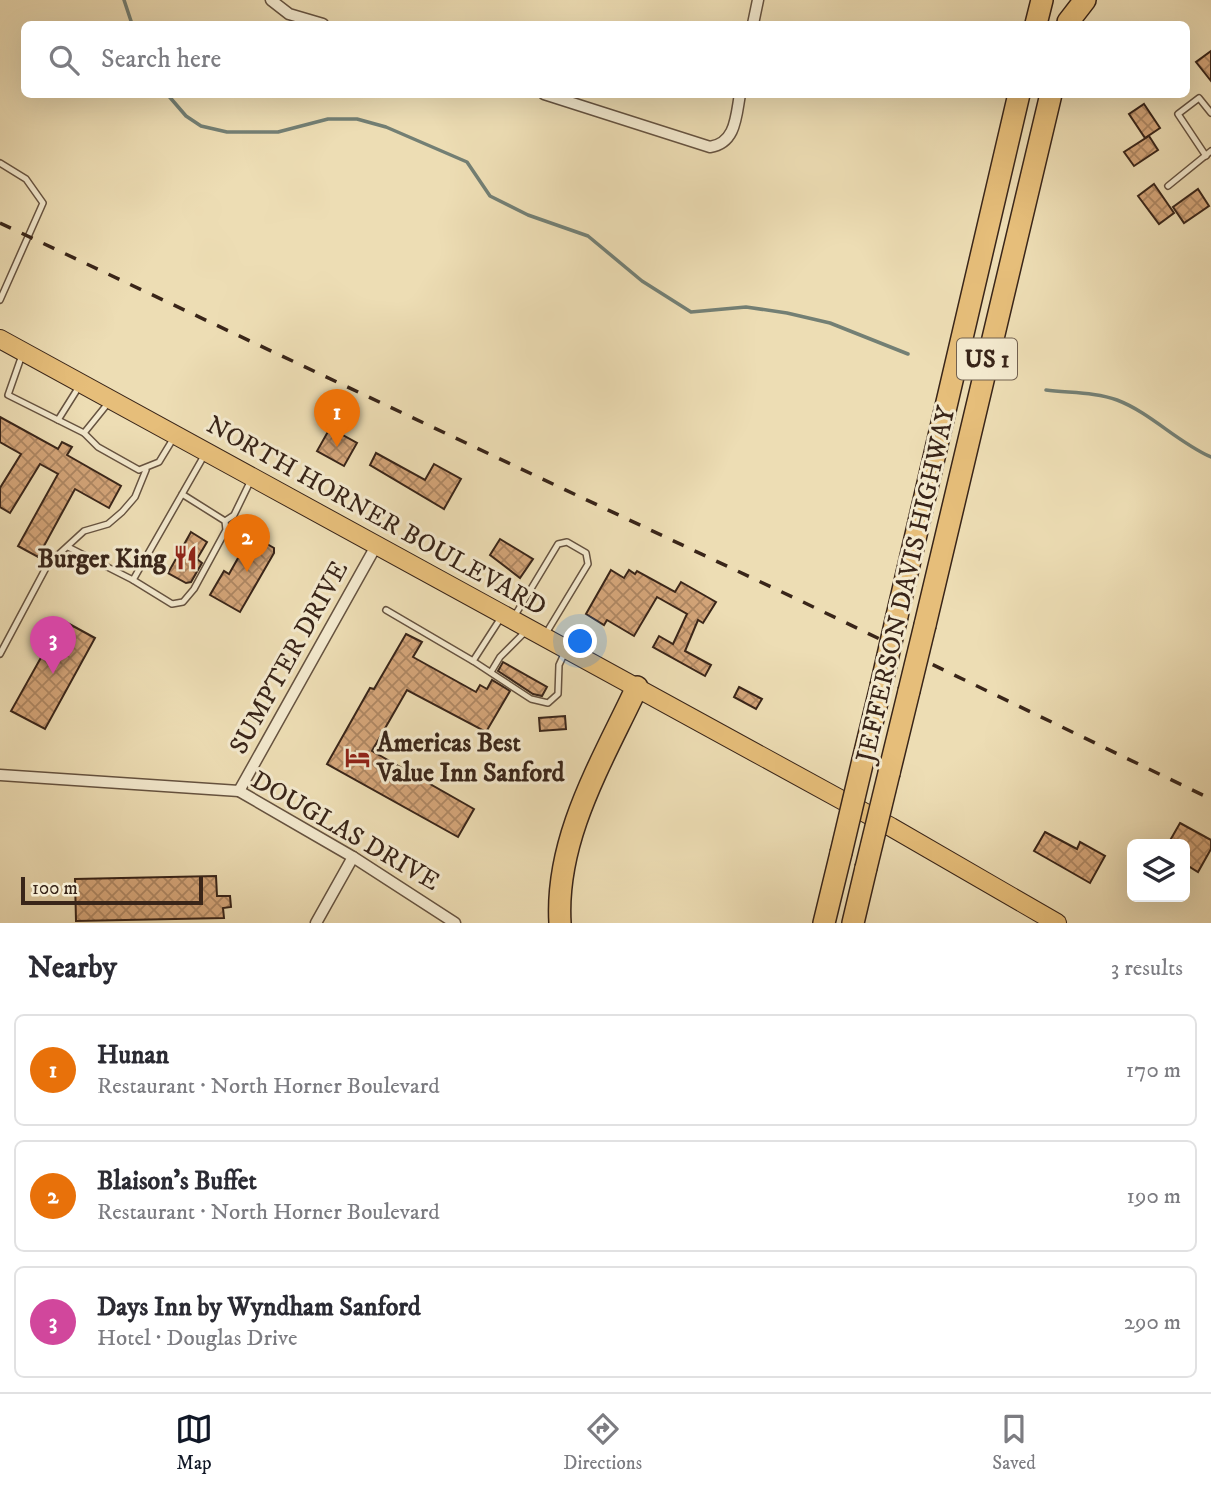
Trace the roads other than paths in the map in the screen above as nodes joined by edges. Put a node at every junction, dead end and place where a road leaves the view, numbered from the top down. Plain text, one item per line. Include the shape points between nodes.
1 (271, 0) edge
2 (758, 0) edge
3 (1042, 0) edge
4 (1073, 0) edge
5 (1085, 0) edge
6 (313, 21) edge
7 (754, 21) edge
8 (1037, 21) edge
9 (1068, 21) edge
10 (1069, 21) edge
11 (557, 98) edge
12 (739, 98) edge
13 (1019, 98) edge
14 (1050, 98) edge
15 (1211, 113) edge
16 (1208, 154) edge
17 (0, 163) edge
18 (1168, 186) dead end
19 (0, 300) edge
20 (0, 339) edge
21 (24, 352) junction
22 (82, 383) junction
23 (111, 399) junction
24 (58, 420) junction
25 (84, 433) junction
26 (175, 433) junction
27 (207, 451) junction
28 (146, 470) junction
29 (253, 477) junction
30 (182, 494) junction
31 (225, 521) junction
32 (376, 546) junction
33 (68, 547) junction
34 (133, 580) junction
35 (386, 610) dead end
36 (522, 625) junction
37 (566, 649) junction
38 (0, 654) edge
39 (473, 661) junction
40 (491, 672) junction
41 (637, 687) junction
42 (0, 775) edge
43 (239, 790) junction
44 (353, 857) junction
45 (855, 921) edge
46 (316, 923) edge
47 (455, 923) edge
48 (560, 923) edge
49 (824, 923) edge
50 (1058, 923) edge

1 - 6 street via 289,14
2 - 7 street
3 - 8 highway
4 - 9 highway
5 - 10 highway
11 - 12 street via 710,147 724,143 732,132
13 - 49 highway, JEFFERSON DAVIS HIGHWAY / US 1, bridge
14 - 45 highway, JEFFERSON DAVIS HIGHWAY / US 1, bridge
15 - 16 lane via 1199,98 1178,114
16 - 18 lane
17 - 19 lane via 26,179 43,203
20 - 21 main road, NORTH HORNER BOULEVARD
21 - 22 main road, NORTH HORNER BOULEVARD
21 - 24 lane via 8,395
22 - 23 main road, NORTH HORNER BOULEVARD
22 - 24 lane
23 - 25 lane
23 - 26 main road, NORTH HORNER BOULEVARD
24 - 25 lane
25 - 28 lane via 98,447
26 - 27 main road, NORTH HORNER BOULEVARD
26 - 28 lane via 159,462
27 - 29 main road, NORTH HORNER BOULEVARD
27 - 30 lane
28 - 33 lane via 135,497 122,512 108,524 85,531
29 - 31 lane via 234,515
29 - 32 main road, NORTH HORNER BOULEVARD
30 - 31 lane
30 - 34 lane
31 - 34 lane via 226,530 183,602 172,604
32 - 36 main road, NORTH HORNER BOULEVARD
32 - 43 street, SUMPTER DRIVE
33 - 34 lane
33 - 38 lane via 48,564
35 - 39 lane
36 - 36 lane via 558,544 567,542 586,553 588,564
36 - 37 main road, NORTH HORNER BOULEVARD
36 - 39 lane
36 - 40 lane
37 - 40 lane via 559,665 558,694 548,703 531,699
37 - 41 main road, NORTH HORNER BOULEVARD
39 - 40 lane
41 - 48 highway via 572,833 562,870
41 - 50 main road, NORTH HORNER BOULEVARD
42 - 43 street, DOUGLAS DRIVE
43 - 44 street, DOUGLAS DRIVE
44 - 46 street
44 - 47 street, DOUGLAS DRIVE

